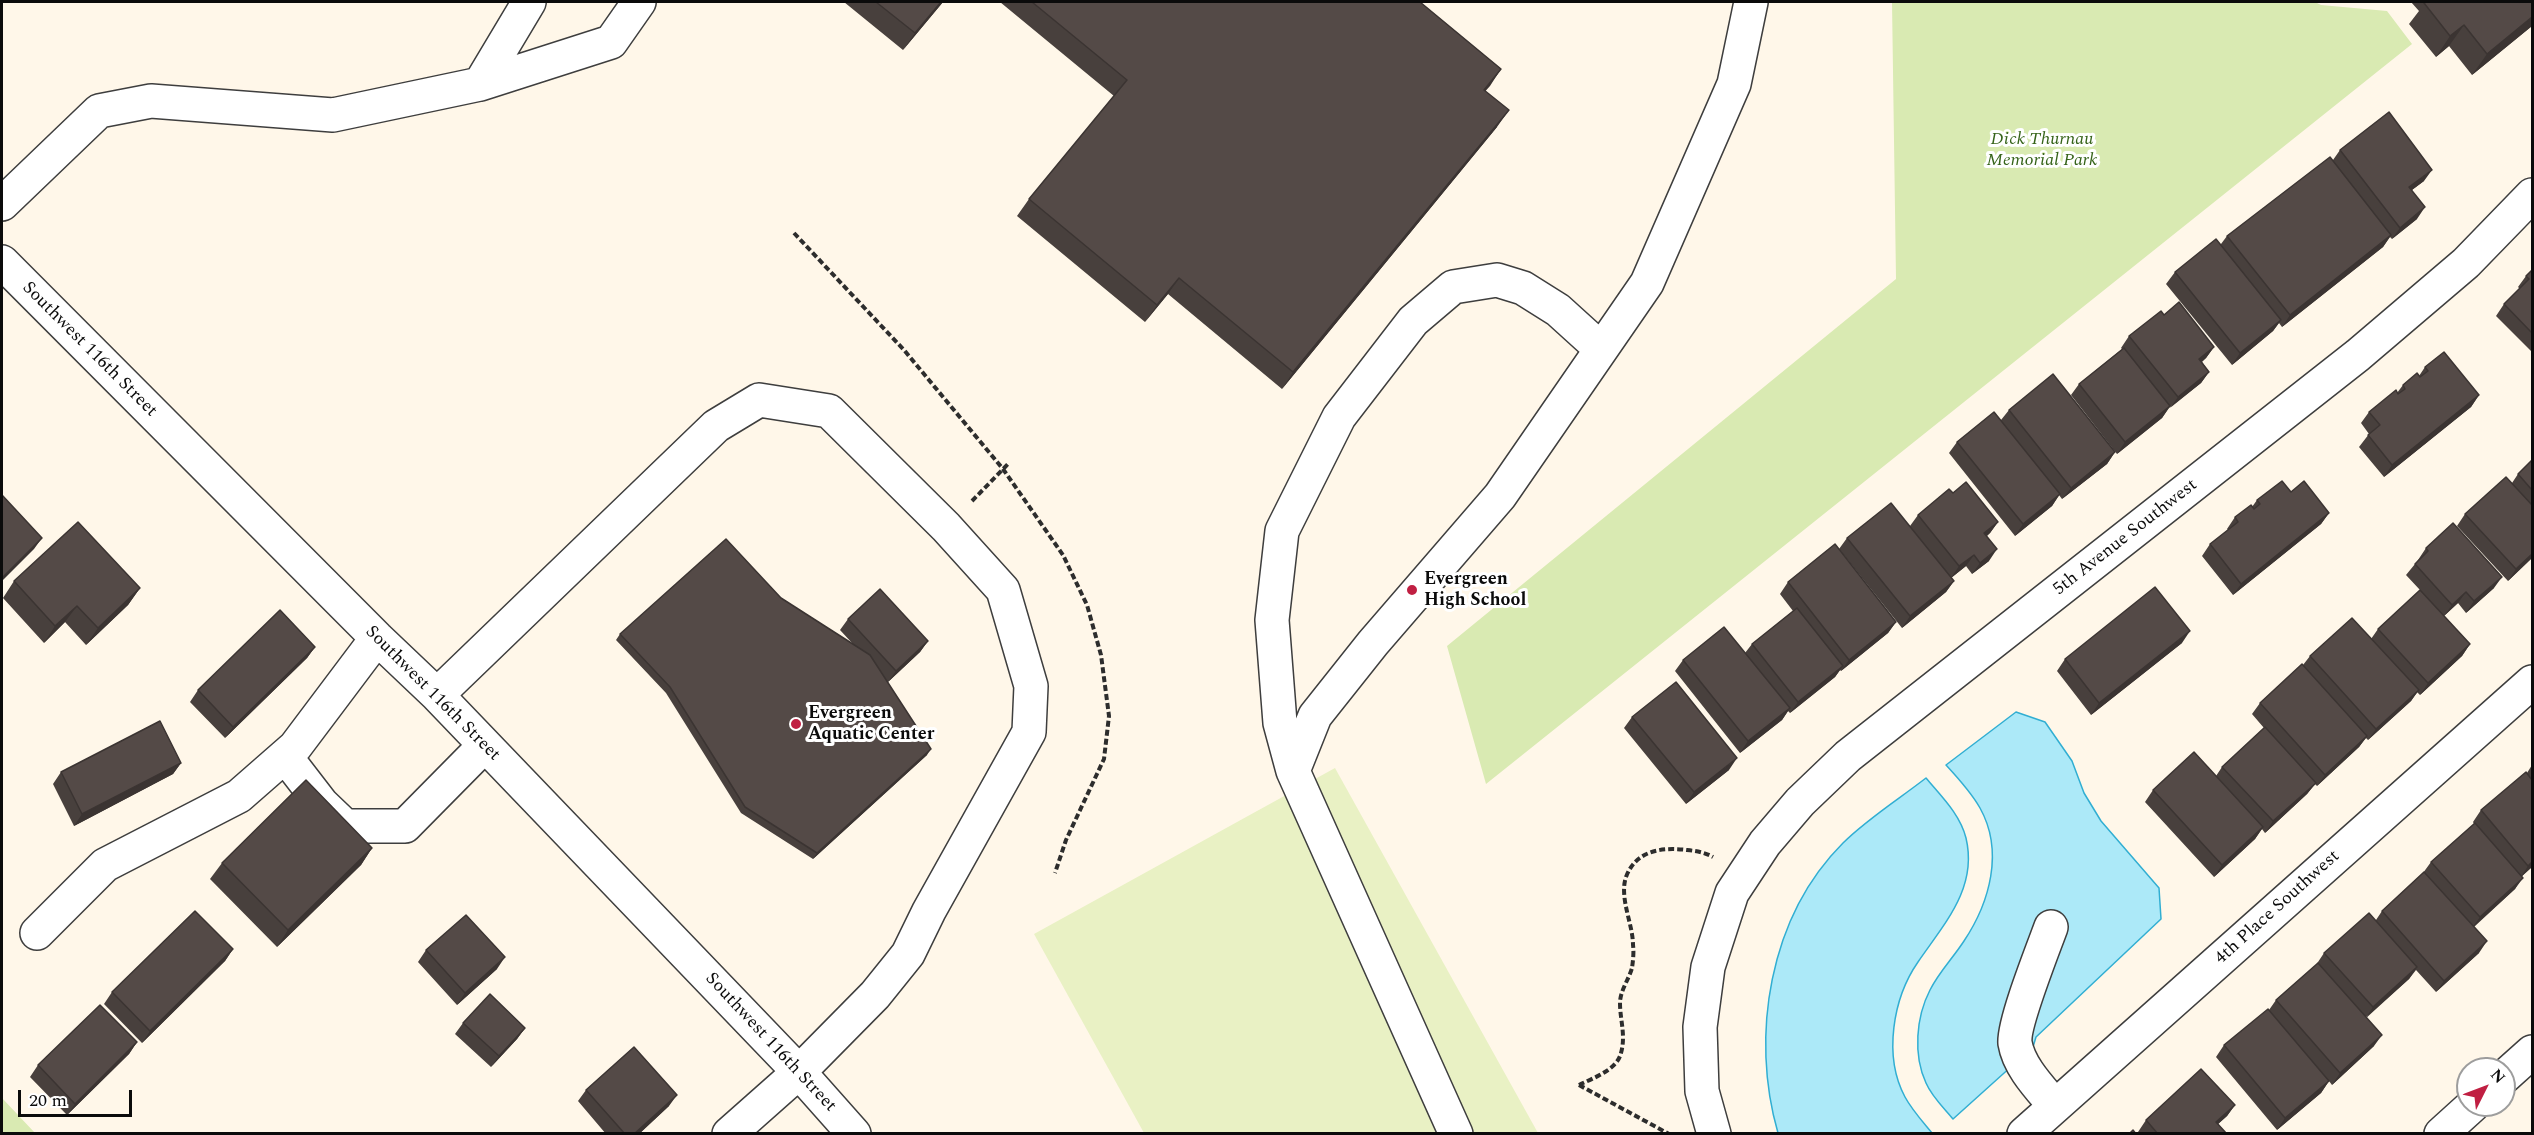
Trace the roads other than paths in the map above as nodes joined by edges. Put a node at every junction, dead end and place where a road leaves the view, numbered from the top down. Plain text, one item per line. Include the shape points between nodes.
1 (529, 2) edge
2 (639, 2) edge
3 (1751, 2) edge
4 (480, 84) junction
5 (2532, 195) edge
6 (2, 204) edge
7 (2, 262) edge
8 (1602, 349) junction
9 (377, 638) junction
10 (2532, 682) edge
11 (437, 694) junction
12 (485, 745) junction
13 (285, 756) junction
14 (1293, 771) junction
15 (2051, 927) dead end
16 (37, 933) dead end
17 (2532, 1052) edge
18 (2516, 1066) edge
19 (799, 1072) junction
20 (2055, 1106) junction
21 (2461, 1117) edge
22 (2447, 1132) edge
23 (729, 1134) edge
24 (854, 1134) edge
25 (1456, 1134) edge
26 (1714, 1134) edge
27 (2024, 1134) edge

1 - 4 street
2 - 4 street via 611,42
3 - 8 street via 1734,84 1647,283
4 - 6 street via 333,115 151,101 99,111
5 - 26 street, 5th Avenue Southwest via 2466,263 2358,355 1848,756 1800,802 1765,843 1738,885 1708,967 1700,1027 1702,1091
7 - 9 street, Southwest 116th Street
8 - 14 street via 1500,496 1315,716
8 - 14 street via 1558,310 1523,288 1497,280 1453,287 1413,321 1339,417 1282,531 1272,620 1280,723
9 - 11 street, Southwest 116th Street
9 - 13 street
10 - 20 street, 4th Place Southwest
11 - 12 street, Southwest 116th Street
11 - 19 street via 716,426 759,400 829,411 946,527 1003,590 1031,686 1029,732 928,911 908,954
12 - 13 street via 405,826 345,826 322,804
12 - 19 street, Southwest 116th Street
13 - 16 street via 239,796 105,865
14 - 25 street
15 - 20 street via 2021,1012 2015,1042 2029,1074
17 - 18 street
19 - 23 street
19 - 24 street, Southwest 116th Street
20 - 27 street, 4th Place Southwest
21 - 22 street

